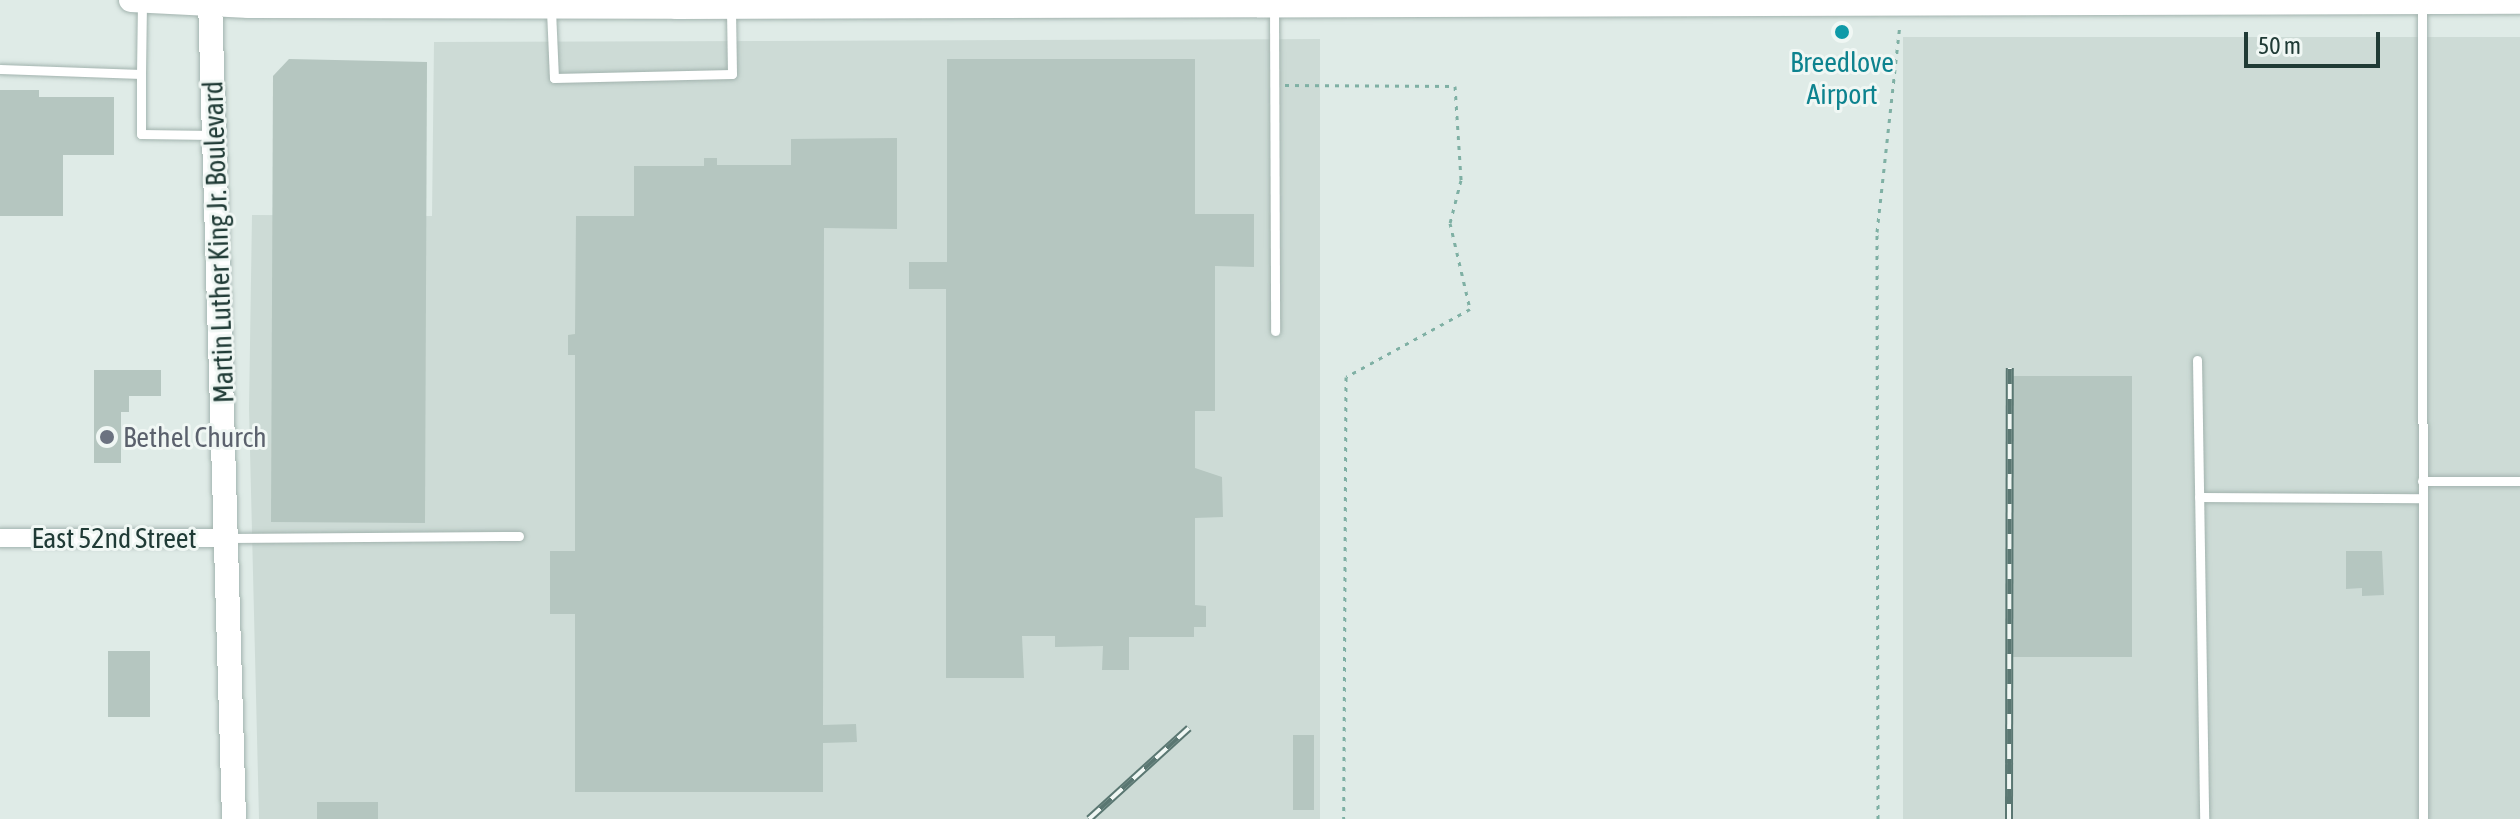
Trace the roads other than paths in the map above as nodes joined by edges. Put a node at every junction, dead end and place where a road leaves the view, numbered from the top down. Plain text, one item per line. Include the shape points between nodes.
1 (131, 0) edge
2 (142, 0) edge
3 (1658, 1) edge
4 (210, 2) edge
5 (2422, 2) edge
6 (2520, 2) edge
7 (1127, 3) edge
8 (676, 4) edge
9 (1274, 5) junction
10 (551, 7) junction
11 (731, 7) junction
12 (0, 69) edge
13 (141, 74) junction
14 (214, 135) junction
15 (1275, 331) dead end
16 (2197, 360) dead end
17 (2422, 481) junction
18 (2520, 481) edge
19 (2199, 497) junction
20 (2422, 498) junction
21 (519, 536) dead end
22 (0, 538) edge
23 (229, 538) junction
24 (234, 819) edge
25 (2204, 819) edge
26 (2423, 819) edge

1 - 2 main road
2 - 4 main road
2 - 13 lane
3 - 5 main road
3 - 9 main road
4 - 10 main road
4 - 14 main road, Martin Luther King Jr. Boulevard
5 - 6 main road
5 - 17 lane
7 - 9 main road
7 - 11 main road
8 - 10 main road
8 - 11 main road
9 - 15 lane
10 - 11 lane via 554,78 732,74
12 - 13 lane
13 - 14 lane via 141,134
14 - 23 main road, Martin Luther King Jr. Boulevard
16 - 19 lane
17 - 18 lane
17 - 20 lane
19 - 20 lane
19 - 25 lane
20 - 26 lane
21 - 23 lane
22 - 23 street, East 52nd Street
23 - 24 main road, Martin Luther King Jr. Boulevard

